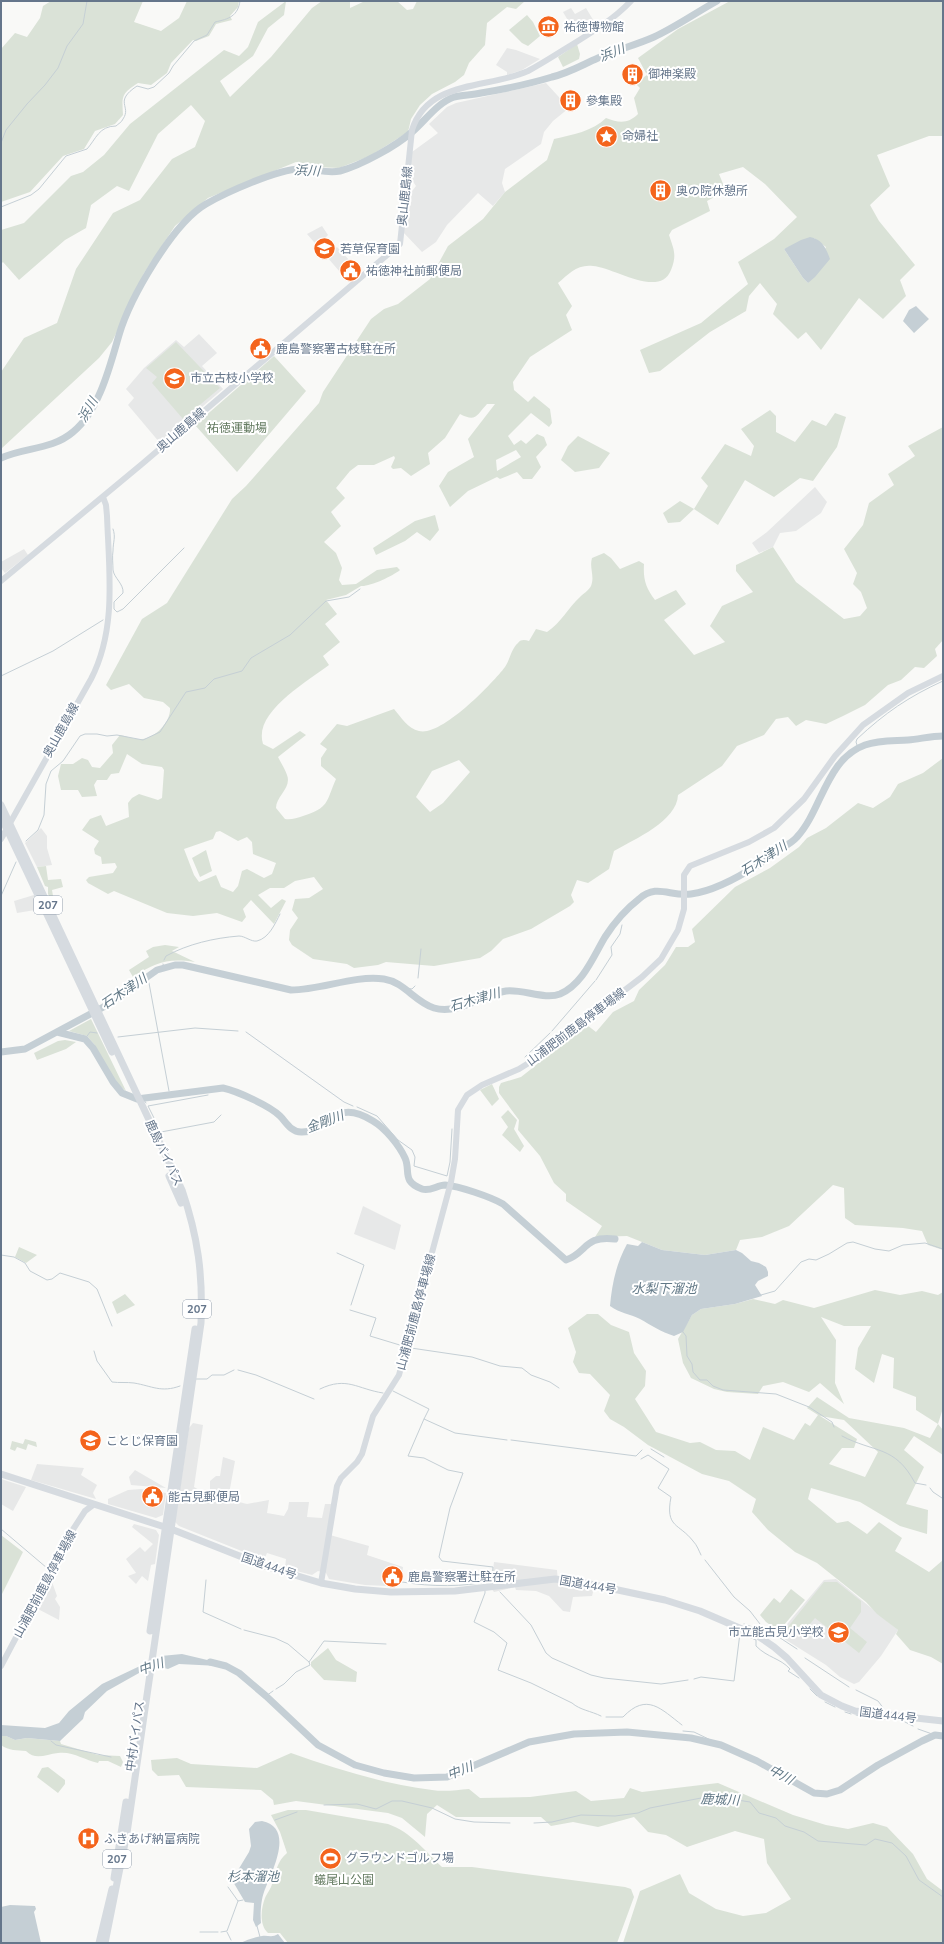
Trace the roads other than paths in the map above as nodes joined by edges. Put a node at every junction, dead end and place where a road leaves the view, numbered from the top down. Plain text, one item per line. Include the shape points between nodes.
1 (631, 1) edge
2 (102, 497) junction
3 (1, 582) edge
4 (943, 676) edge
5 (1, 805) edge
6 (1, 817) edge
7 (9, 826) junction
8 (1, 839) edge
9 (99, 1018) junction
10 (138, 1100) junction
11 (1, 1474) edge
12 (93, 1505) junction
13 (168, 1528) junction
14 (321, 1583) junction
15 (1, 1666) edge
16 (943, 1721) edge
17 (132, 1775) junction
18 (99, 1943) edge
19 (105, 1943) edge

1 - 2 main road, 奥山鹿島線 via 604,24 529,70 451,91 430,102 419,115 412,130 400,244
2 - 3 main road
2 - 7 main road, 奥山鹿島線 via 107,516 110,618 102,653 91,679
4 - 14 main road, 山浦肥前鹿島停車場線 via 908,693 863,725 835,756 804,799 774,828 749,842 690,866 684,875 685,902 678,930 661,959 642,977 527,1064 482,1085 463,1100 457,1117 451,1182 399,1375 373,1416 362,1454 337,1486
5 - 7 highway, 鹿島バイパス / 207
6 - 7 highway, 鹿島バイパス / 207
7 - 8 main road, 奥山鹿島線
7 - 9 highway, 鹿島バイパス / 207
9 - 10 highway, 鹿島バイパス / 207
9 - 10 highway, 鹿島バイパス / 207 via 130,1091
10 - 13 highway, 鹿島バイパス / 207 via 180,1198 189,1226 197,1267 196,1323
11 - 12 highway, 国道444号
12 - 13 highway, 国道444号
12 - 15 main road, 山浦肥前鹿島停車場線 via 72,1531
13 - 14 highway, 国道444号 via 265,1566
13 - 17 highway, 中村バイパス / 207
14 - 16 highway, 国道444号 via 391,1592 455,1592 556,1579 665,1600 700,1611 758,1636 787,1658 821,1694 842,1706 862,1712
17 - 18 highway, 中村バイパス / 207 via 114,1878
17 - 19 highway, 中村バイパス / 207 via 126,1839

